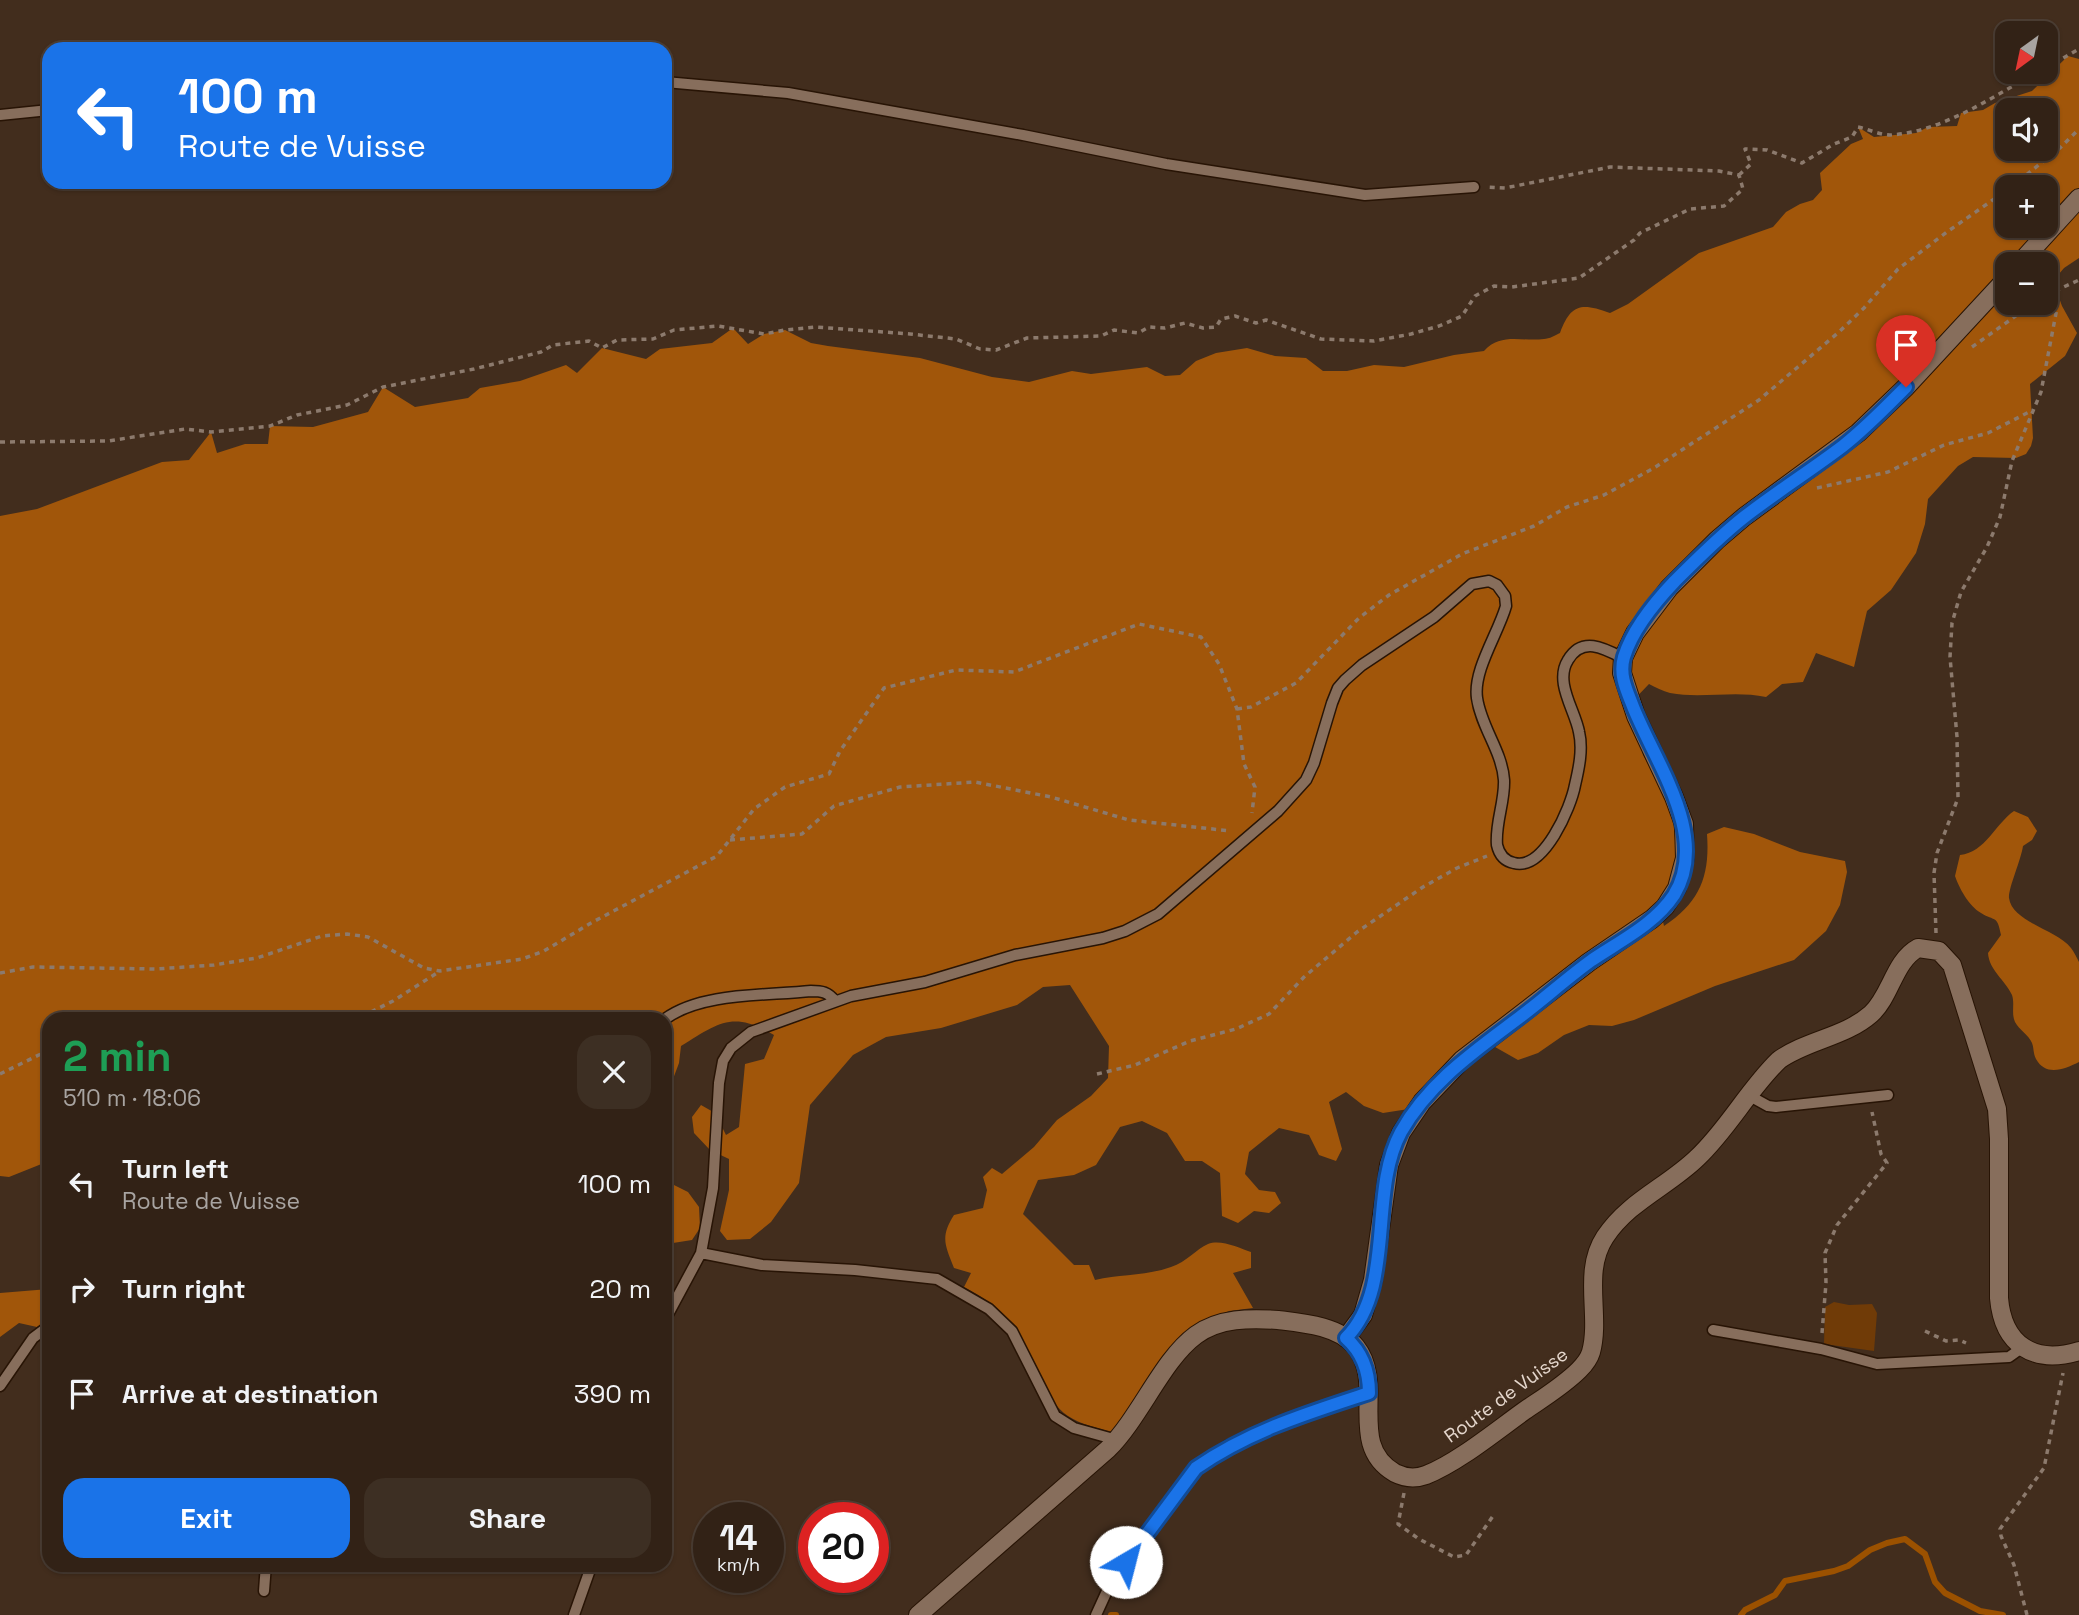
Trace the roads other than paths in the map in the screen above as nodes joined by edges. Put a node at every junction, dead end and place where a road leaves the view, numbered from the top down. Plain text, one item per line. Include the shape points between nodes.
1 (672, 83) edge
2 (42, 111) edge
3 (0, 114) edge
4 (1474, 187) road end
5 (2079, 198) edge
6 (2030, 252) edge
7 (1995, 291) edge
8 (1623, 658) junction
9 (835, 1001) junction
10 (672, 1015) edge
11 (1748, 1095) junction
12 (1888, 1095) dead end
13 (701, 1252) junction
14 (672, 1307) edge
15 (1713, 1330) dead end
16 (42, 1331) edge
17 (1346, 1338) junction
18 (2023, 1347) junction
19 (2073, 1353) edge
20 (0, 1386) edge
21 (1369, 1393) junction
22 (1117, 1440) junction
23 (265, 1572) edge
24 (589, 1572) edge
25 (264, 1591) dead end
26 (574, 1615) edge
27 (918, 1615) edge
28 (1096, 1615) edge

1 - 4 lane via 788,93 1167,164 1365,195
2 - 3 lane
5 - 6 street
7 - 8 street via 1858,433 1744,517 1684,572 1645,617
8 - 9 lane via 1599,645 1588,645 1566,662 1564,681 1581,745 1575,789 1553,838 1528,862 1511,863 1498,852 1504,778 1477,698 1482,666 1506,606 1502,590 1489,581 1472,584 1345,680 1335,696 1306,780 1278,811 1173,903 1125,931 1103,938 1015,955 925,982
8 - 17 street via 1624,683 1684,824 1685,858 1677,888 1652,919 1462,1060 1422,1101 1401,1133 1389,1165 1373,1280 1363,1315
9 - 10 lane via 823,991 811,991 715,1000
9 - 13 lane via 751,1032 725,1056 719,1083 713,1188
11 - 12 lane via 1776,1107
11 - 18 street, Route de Vuisse via 1784,1056 1871,1014 1914,951 1936,950 1949,960 1995,1098 2000,1307 2006,1327
11 - 21 street, Route de Vuisse via 1697,1158 1632,1206 1603,1240 1594,1272 1591,1350 1584,1365 1551,1392 1447,1464 1427,1475 1407,1478 1392,1472 1374,1452 1368,1434
13 - 14 lane
13 - 22 lane via 762,1265 937,1279 989,1309 1012,1332 1055,1416 1074,1428
15 - 18 lane via 1877,1364 2010,1357
16 - 20 lane
17 - 21 street via 1364,1360
17 - 22 street via 1312,1326 1265,1319 1236,1320 1209,1328 1176,1356
18 - 19 street via 2043,1356
21 - 28 lane via 1239,1441 1196,1468 1112,1580
22 - 27 street
23 - 25 lane
24 - 26 lane

